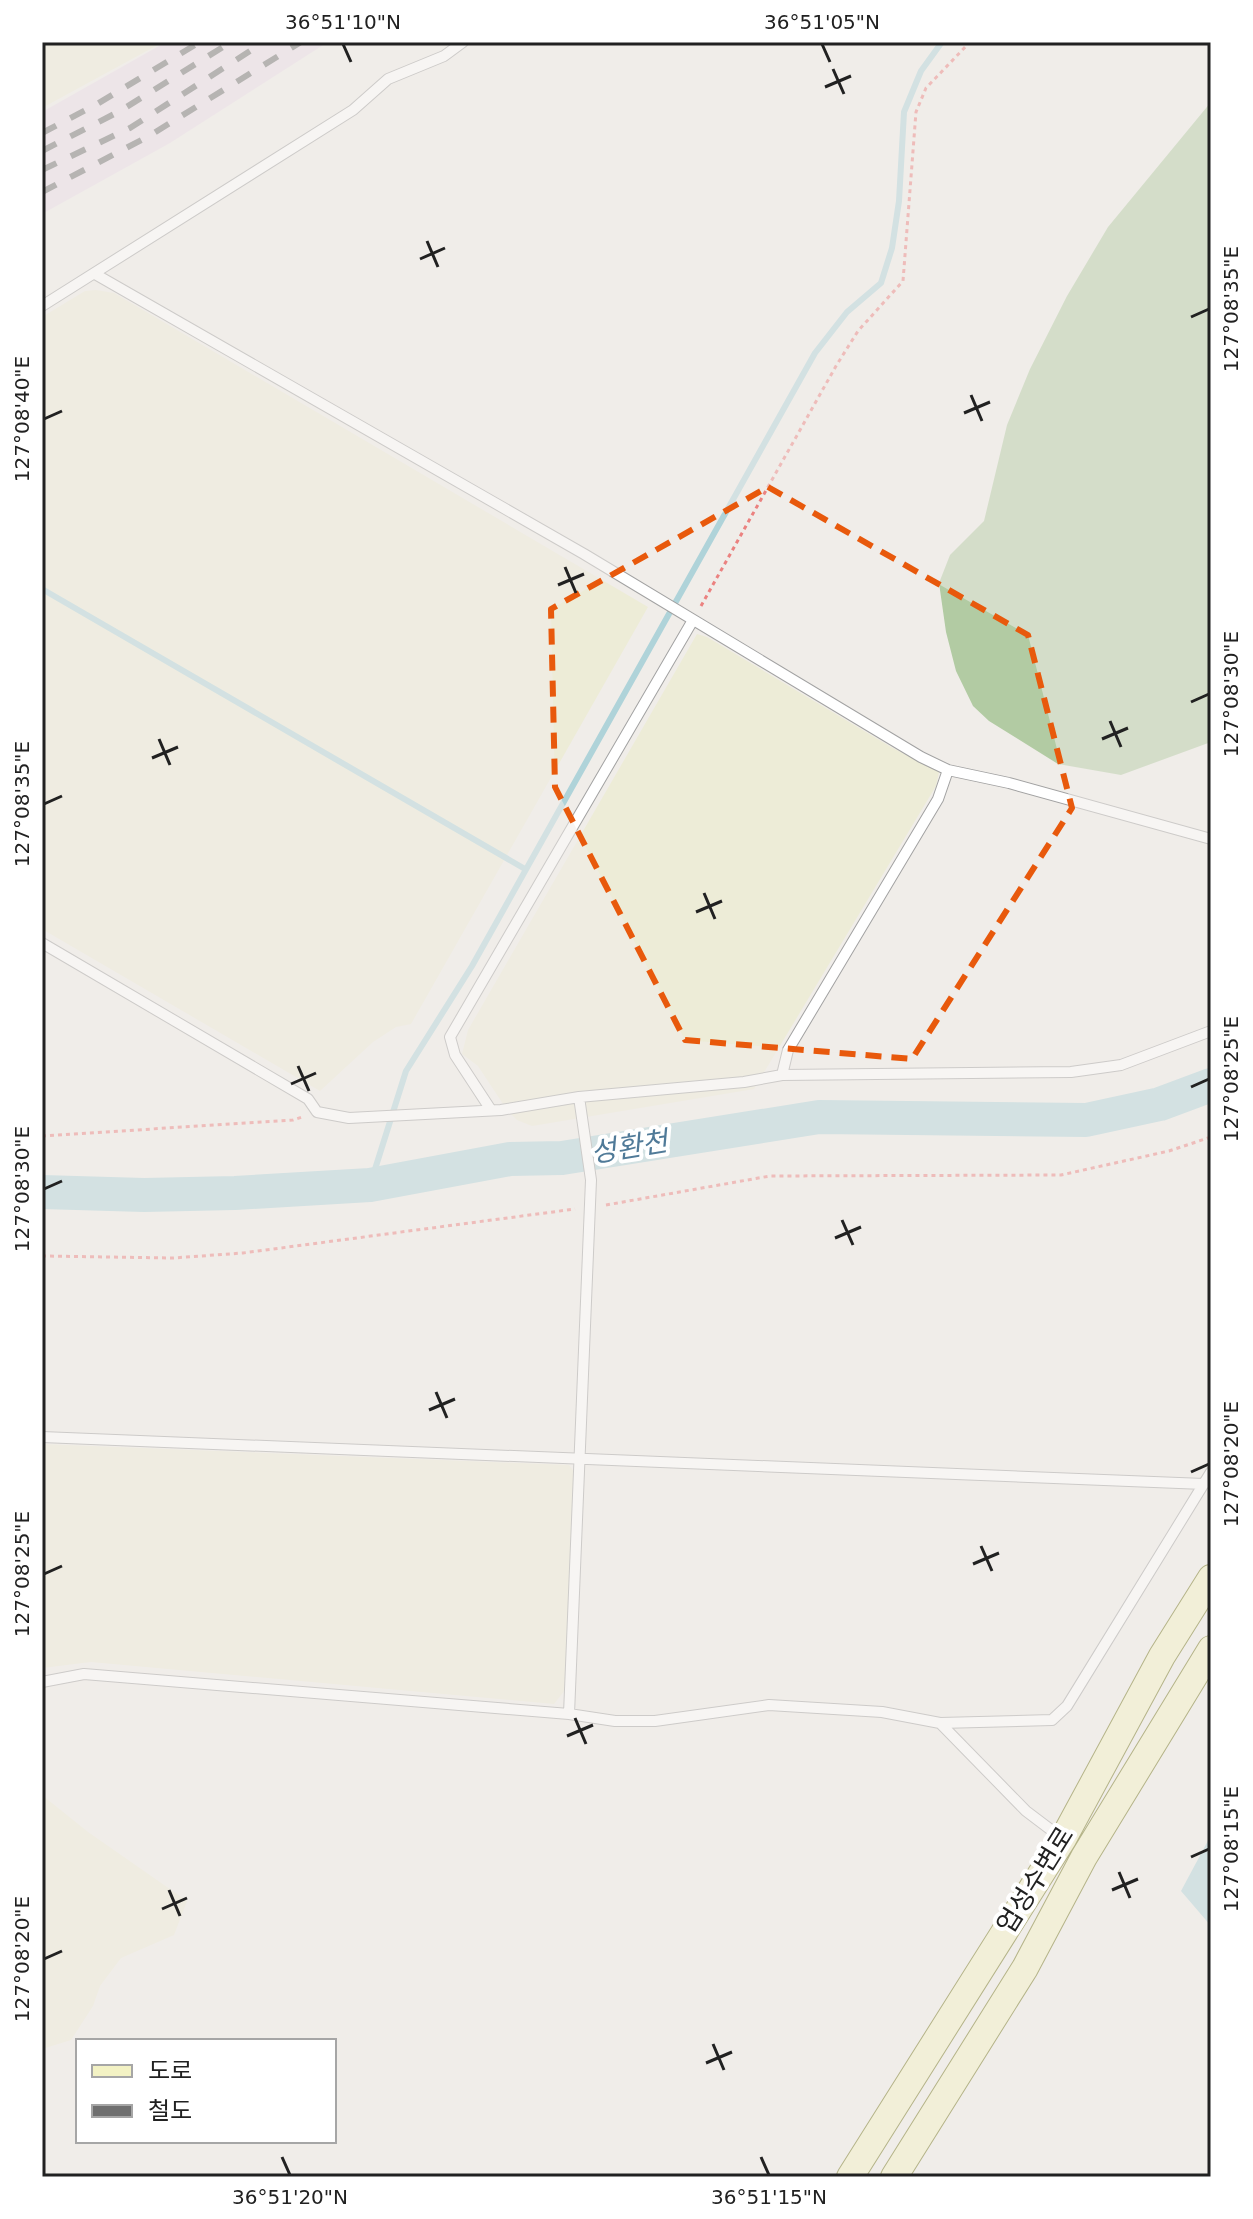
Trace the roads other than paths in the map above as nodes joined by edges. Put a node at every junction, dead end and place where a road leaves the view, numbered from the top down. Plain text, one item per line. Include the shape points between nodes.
1 (463, 42) edge
2 (95, 274) junction
3 (42, 306) edge
4 (693, 620) junction
5 (948, 770) junction
6 (1211, 839) edge
7 (42, 943) edge
8 (1211, 1031) edge
9 (782, 1075) junction
10 (579, 1097) junction
11 (491, 1110) junction
12 (42, 1437) edge
13 (581, 1458) junction
14 (1211, 1472) edge
15 (1204, 1484) junction
16 (1211, 1578) edge
17 (1211, 1649) edge
18 (42, 1682) edge
19 (569, 1714) junction
20 (940, 1723) junction
21 (1063, 1839) junction
22 (1084, 1857) junction
23 (850, 2177) edge
24 (894, 2177) edge

1 - 2 lane via 444,56 388,79 353,110
2 - 3 lane
2 - 4 lane
4 - 5 lane
4 - 11 lane via 450,1037 455,1055
5 - 6 lane
5 - 9 lane via 938,799 788,1050
7 - 11 lane via 308,1099 317,1112 349,1118
8 - 9 lane via 1121,1065 1071,1072
9 - 10 lane
10 - 11 lane
10 - 13 lane via 591,1180
12 - 13 lane
13 - 15 lane
13 - 19 lane
14 - 15 lane
15 - 20 lane via 1067,1706 1052,1720
16 - 21 main road, 업성수변로 via 1162,1656
17 - 22 main road, 업성수변로
18 - 19 lane via 84,1674
19 - 20 lane via 655,1721 769,1705 882,1712
20 - 21 lane via 1026,1811
21 - 22 lane
21 - 23 main road, 업성수변로
22 - 24 main road, 업성수변로 via 1025,1968

